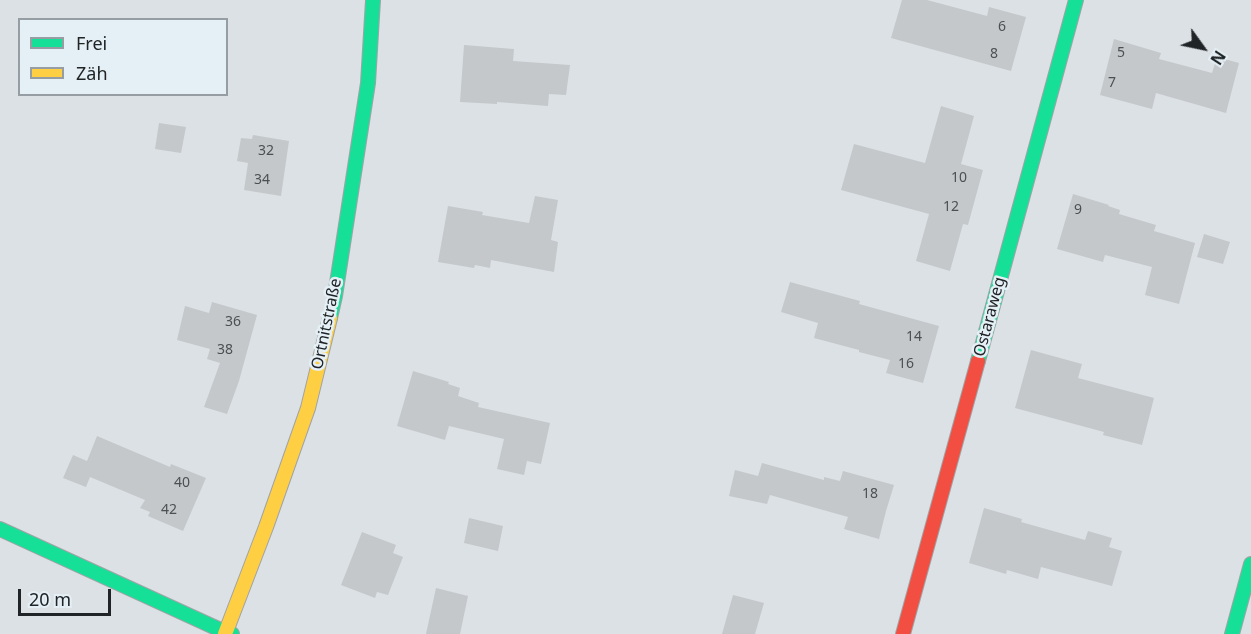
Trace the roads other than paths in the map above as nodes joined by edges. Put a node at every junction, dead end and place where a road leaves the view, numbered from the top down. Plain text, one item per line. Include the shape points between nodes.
1 (373, 0) edge
2 (1076, 0) edge
3 (0, 528) edge
4 (1251, 564) edge
5 (227, 634) edge
6 (903, 634) edge
7 (1232, 634) edge

1 - 5 street, Ortnitstraße via 368,83 335,296 308,408
2 - 6 street, Ostaraweg
3 - 5 street
4 - 7 street

